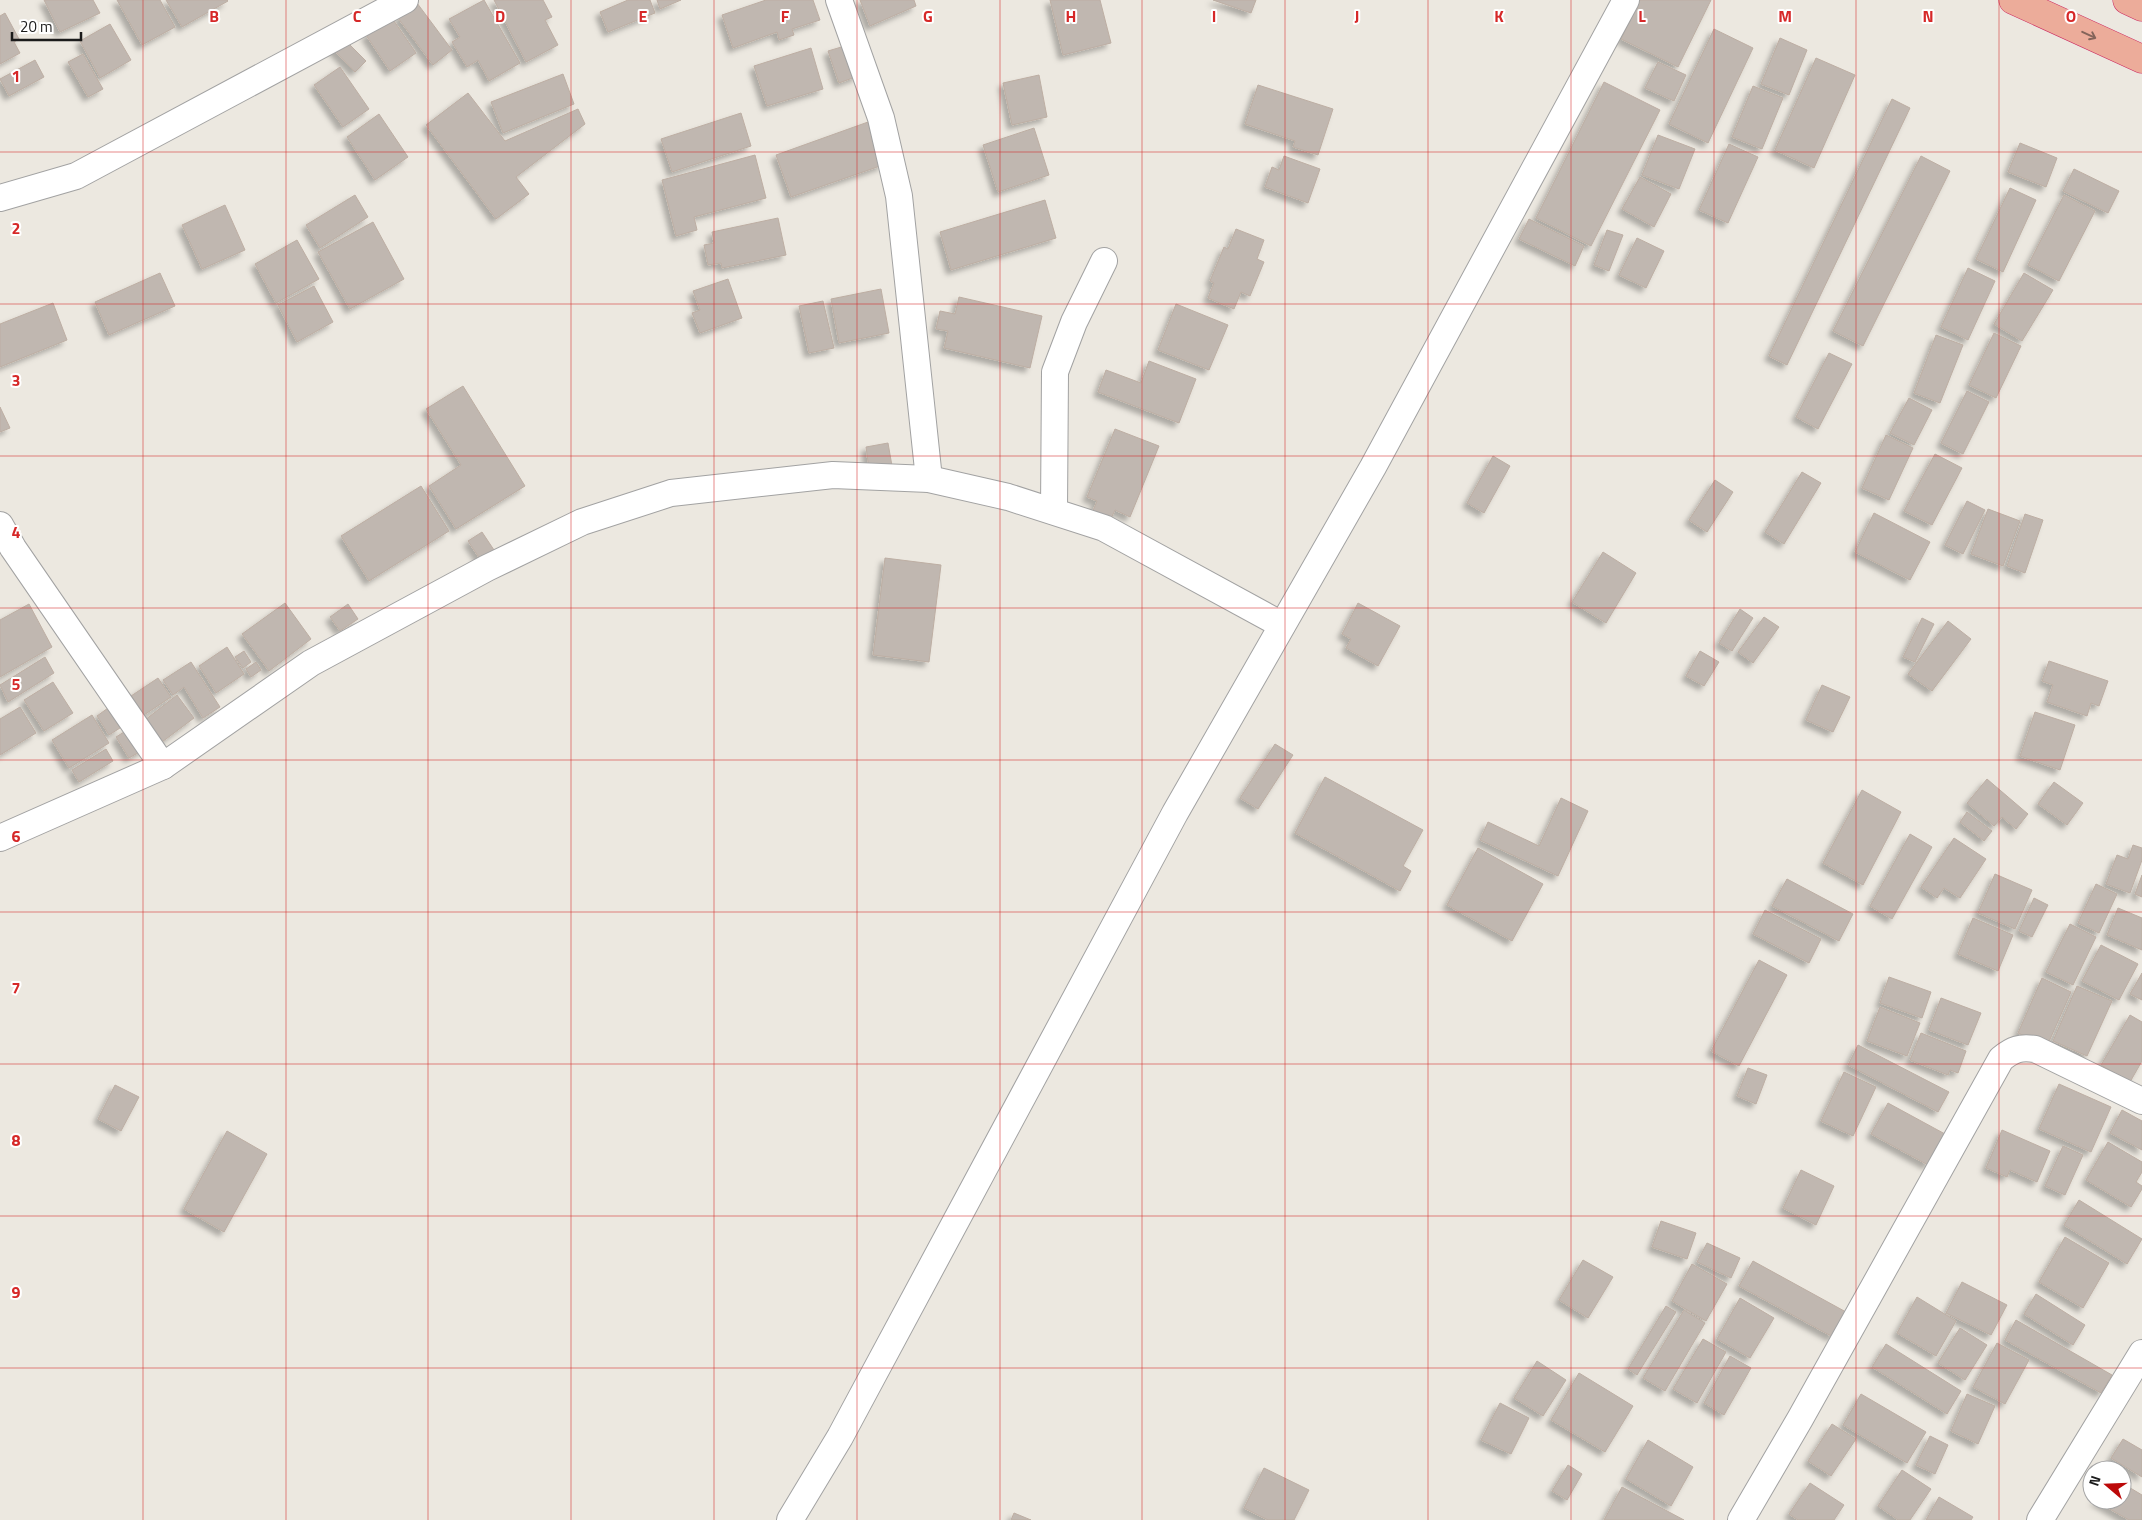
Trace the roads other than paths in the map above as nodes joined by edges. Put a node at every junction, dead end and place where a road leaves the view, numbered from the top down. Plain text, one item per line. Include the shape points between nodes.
1 (404, 0) edge
2 (839, 0) edge
3 (1626, 0) edge
4 (2013, 0) edge
5 (2127, 0) edge
6 (2142, 7) edge
7 (2142, 59) edge
8 (0, 198) edge
9 (1104, 261) dead end
10 (929, 479) junction
11 (1054, 511) junction
12 (0, 525) edge
13 (1282, 625) junction
14 (163, 766) junction
15 (0, 838) edge
16 (2142, 1102) edge
17 (2142, 1353) edge
18 (1750, 1516) edge
19 (790, 1520) edge
20 (2040, 1520) edge

1 - 8 street via 76,176
2 - 10 street via 881,118 899,196
3 - 13 street via 1373,467
4 -> 7 highway
5 - 6 highway
9 - 11 street via 1074,322 1055,372
10 - 11 street
10 - 14 street via 833,475 671,493 582,522 487,568 311,663
11 - 13 street via 1104,528
12 - 14 street
13 - 19 street via 1175,813 840,1437
14 - 15 street
16 - 18 street via 2035,1049 2013,1050 2002,1059 1800,1418
17 - 20 street

